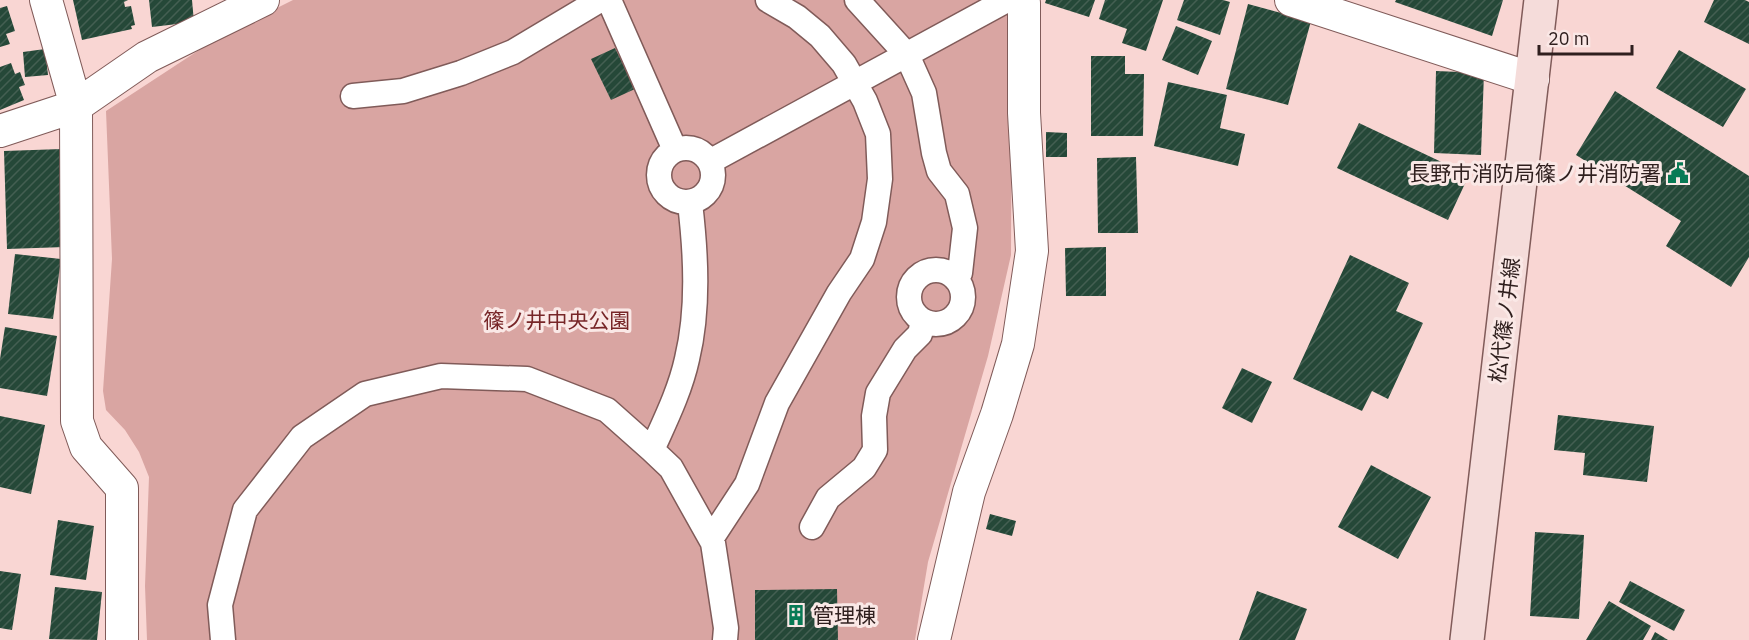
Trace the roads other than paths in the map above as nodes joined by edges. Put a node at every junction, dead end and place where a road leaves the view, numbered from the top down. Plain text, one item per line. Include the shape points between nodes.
1 (46, 0) edge
2 (263, 0) edge
3 (600, 0) edge
4 (609, 0) edge
5 (768, 0) edge
6 (857, 0) edge
7 (1007, 0) edge
8 (1022, 0) edge
9 (1292, 0) edge
10 (1541, 0) edge
11 (906, 55) junction
12 (1533, 79) junction
13 (855, 83) junction
14 (353, 96) dead end
15 (76, 106) junction
16 (0, 131) edge
17 (675, 150) junction
18 (711, 161) junction
19 (690, 202) junction
20 (956, 279) junction
21 (925, 322) junction
22 (652, 450) junction
23 (812, 527) dead end
24 (711, 539) junction
25 (122, 640) edge
26 (223, 640) edge
27 (725, 640) edge
28 (934, 640) edge
29 (1467, 640) edge

1 - 15 street
2 - 15 street via 147,57
3 - 14 street via 513,52 461,73 403,91
4 - 17 street
5 - 13 street via 820,36 844,63
6 - 11 street
7 - 11 street
8 - 28 street via 1032,251 1018,344 969,492
9 - 12 street
10 - 12 main road, 松代篠ノ井線
11 - 13 street
11 - 20 street via 924,93 939,171 957,194 965,228
12 - 29 main road, 松代篠ノ井線
13 - 18 street
13 - 24 street via 878,134 880,179 874,222 862,259 777,403 747,484
15 - 16 street
15 - 25 street via 77,422 86,447 122,488
17 - 18 street via 695,148
17 - 19 street via 663,159 659,175 663,190 675,200
18 - 19 street via 711,187 703,197
19 - 22 street via 695,304 687,359 674,402
20 - 21 street via 964,296 961,309 953,319 940,324
20 - 21 street via 945,270 925,272 913,281 909,297 913,312
21 - 23 street via 878,393 875,450 864,468 828,498
22 - 24 street via 671,468
22 - 26 street via 607,410 527,379 441,376 365,394 303,437 245,510 220,605
24 - 27 street

